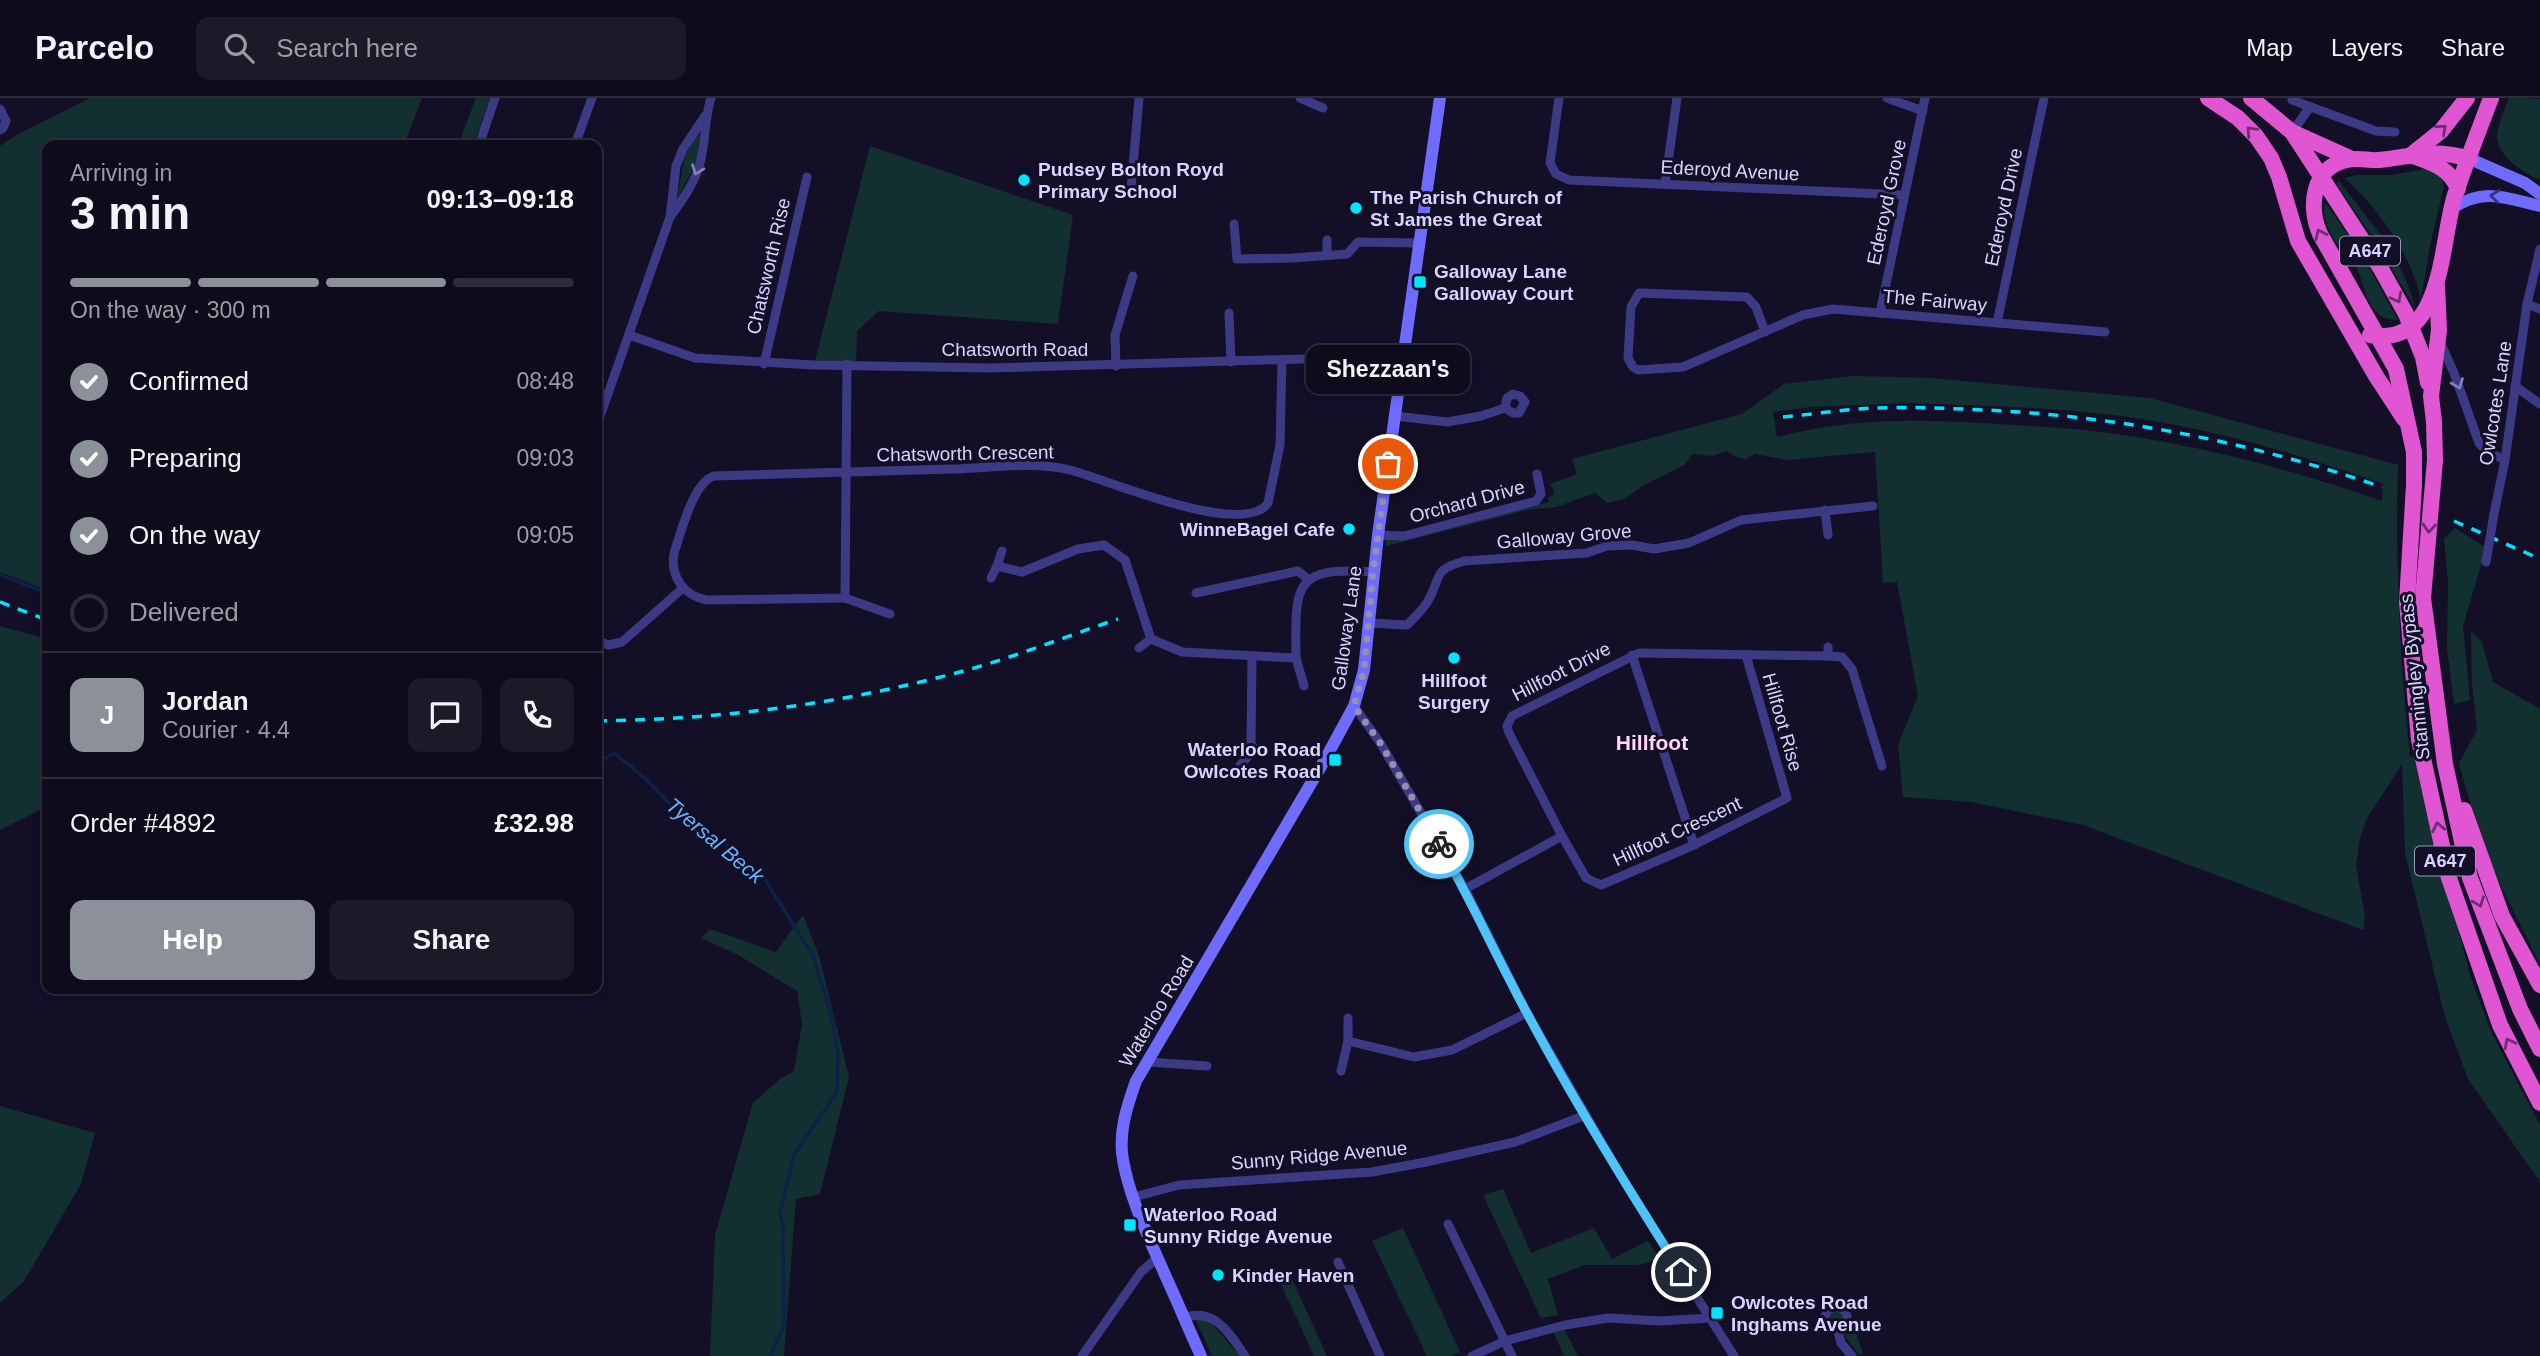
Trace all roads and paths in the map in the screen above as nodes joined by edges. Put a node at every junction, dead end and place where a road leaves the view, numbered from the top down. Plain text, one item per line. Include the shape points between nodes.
1 (495, 98) edge
2 (592, 98) edge
3 (711, 98) edge
4 (1139, 98) edge
5 (1300, 98) edge
6 (1440, 98) edge
7 (1559, 98) edge
8 (1678, 98) edge
9 (1887, 98) edge
10 (1925, 98) edge
11 (2044, 98) edge
12 (2208, 98) edge
13 (2250, 98) edge
14 (2467, 98) edge
15 (2491, 98) edge
16 (2292, 100) dead end
17 (2310, 107) junction
18 (0, 108) edge
19 (1323, 108) dead end
20 (1923, 111) junction
21 (705, 116) junction
22 (0, 130) edge
23 (2291, 132) junction
24 (2395, 132) dead end
25 (481, 140) edge
26 (577, 140) edge
27 (2411, 155) junction
28 (2352, 159) junction
29 (2470, 159) junction
30 (807, 177) dead end
31 (2321, 179) junction
32 (1665, 184) junction
33 (1131, 189) dead end
34 (2458, 189) junction
35 (2540, 194) edge
36 (1904, 195) junction
37 (2540, 206) edge
38 (2452, 208) junction
39 (670, 217) junction
40 (1234, 224) dead end
41 (1328, 240) dead end
42 (1418, 243) junction
43 (2540, 249) edge
44 (1327, 254) junction
45 (1133, 276) dead end
46 (2437, 286) junction
47 (2527, 304) junction
48 (2540, 309) edge
49 (1229, 313) dead end
50 (1880, 313) junction
51 (2342, 317) junction
52 (1997, 323) junction
53 (2411, 327) junction
54 (1766, 332) junction
55 (2105, 332) dead end
56 (629, 335) junction
57 (2378, 336) junction
58 (2438, 338) junction
59 (1404, 356) junction
60 (1282, 360) junction
61 (1231, 362) junction
62 (764, 364) junction
63 (848, 364) junction
64 (1116, 366) junction
65 (2515, 386) junction
66 (2431, 396) junction
67 (2540, 404) edge
68 (1505, 408) dead end
69 (602, 411) edge
70 (1395, 416) junction
71 (2409, 426) junction
72 (2505, 460) junction
73 (845, 473) junction
74 (1537, 474) dead end
75 (1873, 506) dead end
76 (1825, 510) junction
77 (1378, 535) junction
78 (1828, 535) dead end
79 (1002, 551) dead end
80 (2486, 562) dead end
81 (997, 566) junction
82 (1373, 572) junction
83 (991, 578) dead end
84 (1308, 579) junction
85 (683, 589) junction
86 (1196, 593) dead end
87 (845, 598) junction
88 (890, 614) dead end
89 (1370, 623) junction
90 (1151, 639) junction
91 (602, 643) edge
92 (1139, 648) dead end
93 (1632, 655) junction
94 (1746, 655) junction
95 (1252, 656) junction
96 (1296, 658) junction
97 (1304, 686) dead end
98 (2436, 691) junction
99 (1354, 706) junction
100 (1240, 765) dead end
101 (1882, 766) dead end
102 (1787, 798) joint
103 (1562, 836) junction
104 (1694, 845) junction
105 (1465, 889) junction
106 (2540, 985) edge
107 (1527, 1013) junction
108 (1348, 1018) dead end
109 (1348, 1041) junction
110 (2540, 1049) edge
111 (1148, 1062) junction
112 (1208, 1066) dead end
113 (1341, 1071) dead end
114 (2540, 1103) edge
115 (1586, 1115) junction
116 (1134, 1197) junction
117 (1448, 1224) dead end
118 (1157, 1258) junction
119 (1338, 1262) dead end
120 (1183, 1318) junction
121 (1711, 1318) junction
122 (1838, 1328) dead end
123 (1505, 1341) junction
124 (1082, 1356) edge
125 (1201, 1356) edge
126 (1245, 1356) edge
127 (1380, 1356) edge
128 (1472, 1356) edge
129 (1512, 1356) edge
130 (1734, 1356) edge
131 (1852, 1356) edge

1 - 25 street
2 - 26 street
3 - 21 street
4 - 33 street
5 - 19 street
6 - 42 main road, Galloway Lane
7 - 32 street, Ederoyd Avenue via 1550,157 1556,174 1569,180
8 - 32 street
9 - 20 street
10 - 20 street, Ederoyd Grove
11 - 52 street, Ederoyd Drive
51 -> 12 highway, A647 via 2298,241 2271,158 2238,118
13 - 23 highway, A647
27 -> 14 highway via 2441,131
15 - 29 highway
16 - 17 street
17 - 23 street
17 - 24 street via 2375,131
18 - 22 street via 6,121
20 - 36 street, Ederoyd Grove
21 - 39 street via 676,166
21 -> 39 street via 699,167
23 - 28 highway
23 - 31 highway, A647
27 - 28 highway
27 - 29 highway via 2449,153
27 - 34 highway via 2446,170
28 - 31 highway via 2331,167
29 - 34 highway
29 - 35 main road
30 - 62 street, Chatsworth Rise
31 -> 53 highway, A647 via 2381,269
57 -> 31 highway, Stanningley Bypass via 2315,223 2312,200
32 - 36 street, Ederoyd Avenue
34 - 38 highway
36 - 50 street, Ederoyd Grove
37 -> 38 main road via 2491,195
38 - 46 highway
39 - 56 street
40 - 44 street via 1237,259
41 - 44 street
42 - 44 street via 1358,242 1347,254
42 - 59 main road, Galloway Lane
43 - 47 street, Owlcotes Lane
45 - 64 street via 1115,335
46 - 53 highway
46 - 58 highway, Stanningley Bypass / A647
47 - 48 street
47 - 65 street, Owlcotes Lane
49 - 61 street
50 - 52 street, The Fairway
50 - 54 street, The Fairway via 1833,309 1803,314
51 - 57 highway via 2356,329
51 - 71 highway, A647
52 - 55 street, The Fairway
53 - 57 highway via 2395,335
53 - 66 highway, A647
54 - 54 street, The Fairway via 1683,367 1638,370 1628,358 1631,307 1639,293 1747,298
56 - 62 street, Chatsworth Road via 695,358
56 - 69 street
57 - 71 highway, Stanningley Bypass via 2396,369
58 - 66 highway, Stanningley Bypass / A647
58 -> 72 street via 2479,443
59 - 60 street, Chatsworth Road
59 - 70 main road, Galloway Lane
60 - 61 street, Chatsworth Road
60 - 73 street, Chatsworth Crescent via 1280,445 1268,503 1252,513 1196,511 1052,466
61 - 64 street, Chatsworth Road
62 - 63 street, Chatsworth Road
63 - 64 street, Chatsworth Road
63 - 73 street
65 - 67 street
65 - 72 street, Owlcotes Lane
66 -> 98 highway, Stanningley Bypass / A647 via 2435,460 2423,598
68 - 70 street via 1447,422
70 - 77 main road, Galloway Lane
114 -> 71 highway, Stanningley Bypass / A647 via 2500,1025 2449,878 2419,740 2407,602 2414,485
72 - 80 street, Owlcotes Lane, bridge
73 - 85 street, Chatsworth Crescent via 707,478 697,491 674,553 674,570
73 - 87 street
74 - 77 street, Orchard Drive via 1541,494 1536,501 1404,536
75 - 76 street, Galloway Grove
76 - 78 street
76 - 89 street, Galloway Grove via 1741,520 1689,543 1654,549 1608,546 1587,553 1464,561 1446,566 1437,576 1429,599 1407,625
77 - 82 main road, Galloway Lane
79 - 81 street
81 - 83 street
81 - 90 street via 1022,572 1078,549 1104,545 1125,560
82 - 84 street via 1343,570
82 - 89 main road, Galloway Lane
84 - 86 street via 1298,571
84 - 96 street via 1299,592 1295,613
85 - 87 street via 707,600
85 - 91 street via 622,642
87 - 88 street
89 - 99 main road, Galloway Lane
90 - 92 street
90 - 95 street via 1182,652
93 - 94 street, Hillfoot Drive
93 - 103 street, Hillfoot Drive via 1508,721 1509,733
93 - 104 street
94 - 101 street, Hillfoot Drive via 1828,652 1842,657 1852,668
94 - 102 street, Hillfoot Rise
95 - 96 street
95 - 100 street via 1251,744 1255,749
96 - 97 street
98 - 106 highway via 2463,808 2502,916
98 -> 110 highway, Stanningley Bypass / A647 via 2445,764 2470,878
99 - 105 street
99 - 111 main road, Waterloo Road
102 - 104 street, Hillfoot Crescent
103 - 104 street, Hillfoot Crescent via 1586,878 1601,885
103 - 105 street
105 - 107 street
107 - 109 street via 1452,1050 1414,1057
107 - 115 street
108 - 109 street
109 - 113 street
111 - 112 street
111 - 116 main road, Waterloo Road via 1136,1081 1122,1134 1123,1159
115 - 116 street, Sunny Ridge Avenue via 1515,1142 1372,1172 1179,1185
115 - 121 street
116 - 118 main road, Waterloo Road
117 - 123 street
118 - 120 main road, Waterloo Road
118 - 124 street via 1141,1272
119 - 127 street
120 - 125 main road, Waterloo Road
120 - 126 street via 1196,1314 1210,1317
121 - 123 street via 1608,1318 1551,1327
121 - 130 street
122 - 131 street via 1841,1343
123 - 128 street
123 - 129 street

